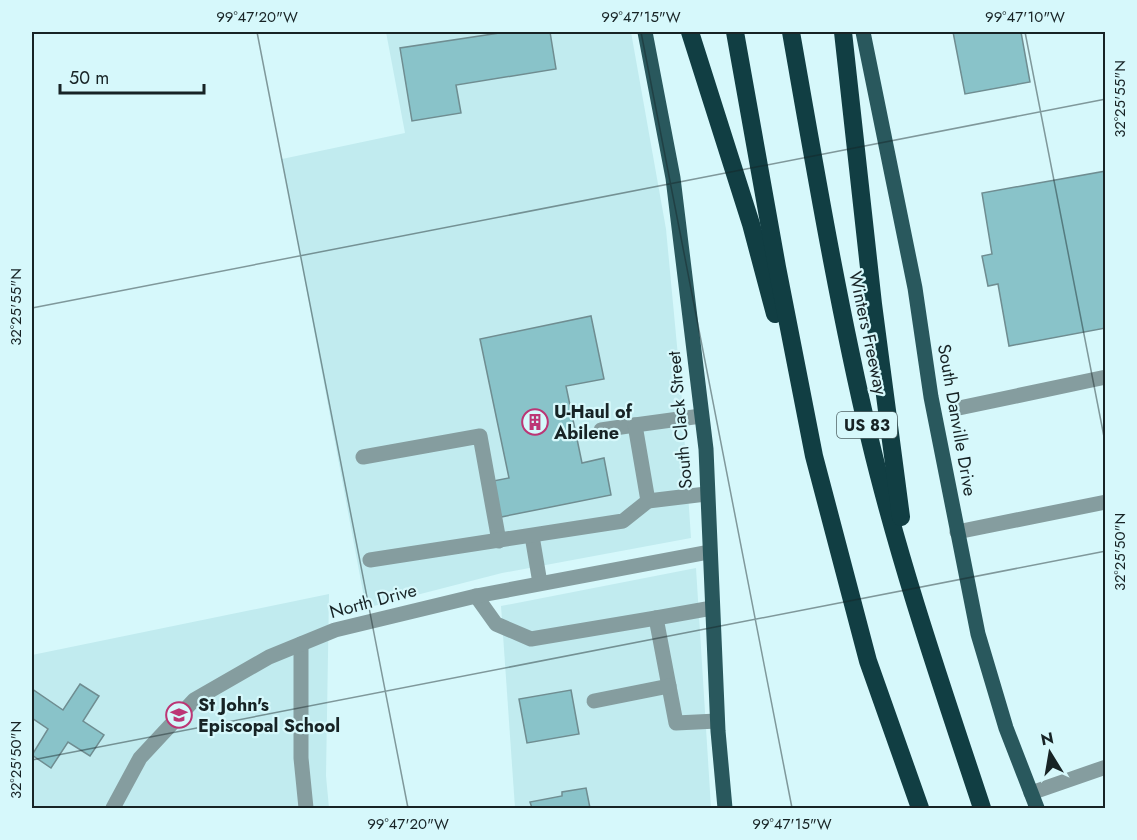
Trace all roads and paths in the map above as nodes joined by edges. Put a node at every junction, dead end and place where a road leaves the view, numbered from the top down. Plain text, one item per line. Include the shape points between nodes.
1 (645, 32) edge
2 (690, 32) edge
3 (735, 32) edge
4 (791, 32) edge
5 (843, 32) edge
6 (863, 32) edge
7 (1106, 377) edge
8 (959, 408) dead end
9 (702, 416) junction
10 (635, 425) junction
11 (601, 430) dead end
12 (363, 457) dead end
13 (824, 492) junction
14 (706, 494) junction
15 (648, 501) junction
16 (1106, 502) edge
17 (957, 532) junction
18 (532, 536) junction
19 (499, 541) junction
20 (709, 552) junction
21 (370, 560) dead end
22 (540, 583) junction
23 (910, 585) junction
24 (476, 596) junction
25 (712, 608) junction
26 (656, 618) junction
27 (302, 644) junction
28 (669, 686) junction
29 (594, 700) dead end
30 (717, 721) junction
31 (1106, 767) edge
32 (1031, 793) junction
33 (113, 808) edge
34 (306, 808) edge
35 (725, 808) edge
36 (920, 808) edge
37 (982, 808) edge
38 (1037, 808) edge

1 - 9 main road, South Clack Street via 673,178
2 - 13 highway via 751,224
3 - 13 highway, US 83 via 777,267
4 - 23 highway, Winters Freeway / US 83 via 836,284 870,442
5 - 23 highway
6 - 17 main road, South Danville Drive via 915,288
7 - 8 street
9 - 10 street
9 - 14 main road, South Clack Street
10 - 11 street
10 - 15 street
12 - 19 street via 480,436
13 - 36 highway, US 83 via 868,661
14 - 15 street
14 - 20 main road, South Clack Street
15 - 18 street via 623,521
16 - 17 street
17 - 32 main road, South Danville Drive via 978,634 1006,728
18 - 19 street
18 - 22 street
19 - 21 street
20 - 22 street, North Drive
20 - 25 main road, South Clack Street
22 - 24 street, North Drive
23 - 37 highway, Winters Freeway / US 83
24 - 26 street via 496,624 531,639
24 - 27 street, North Drive via 335,630
25 - 26 street
25 - 30 main road, South Clack Street
26 - 28 street
27 - 33 street, North Drive via 269,657 194,700 140,758
27 - 34 street via 301,758
28 - 29 street
28 - 30 street via 676,723
30 - 35 main road, South Clack Street
31 - 32 street
32 - 38 main road, South Danville Drive

